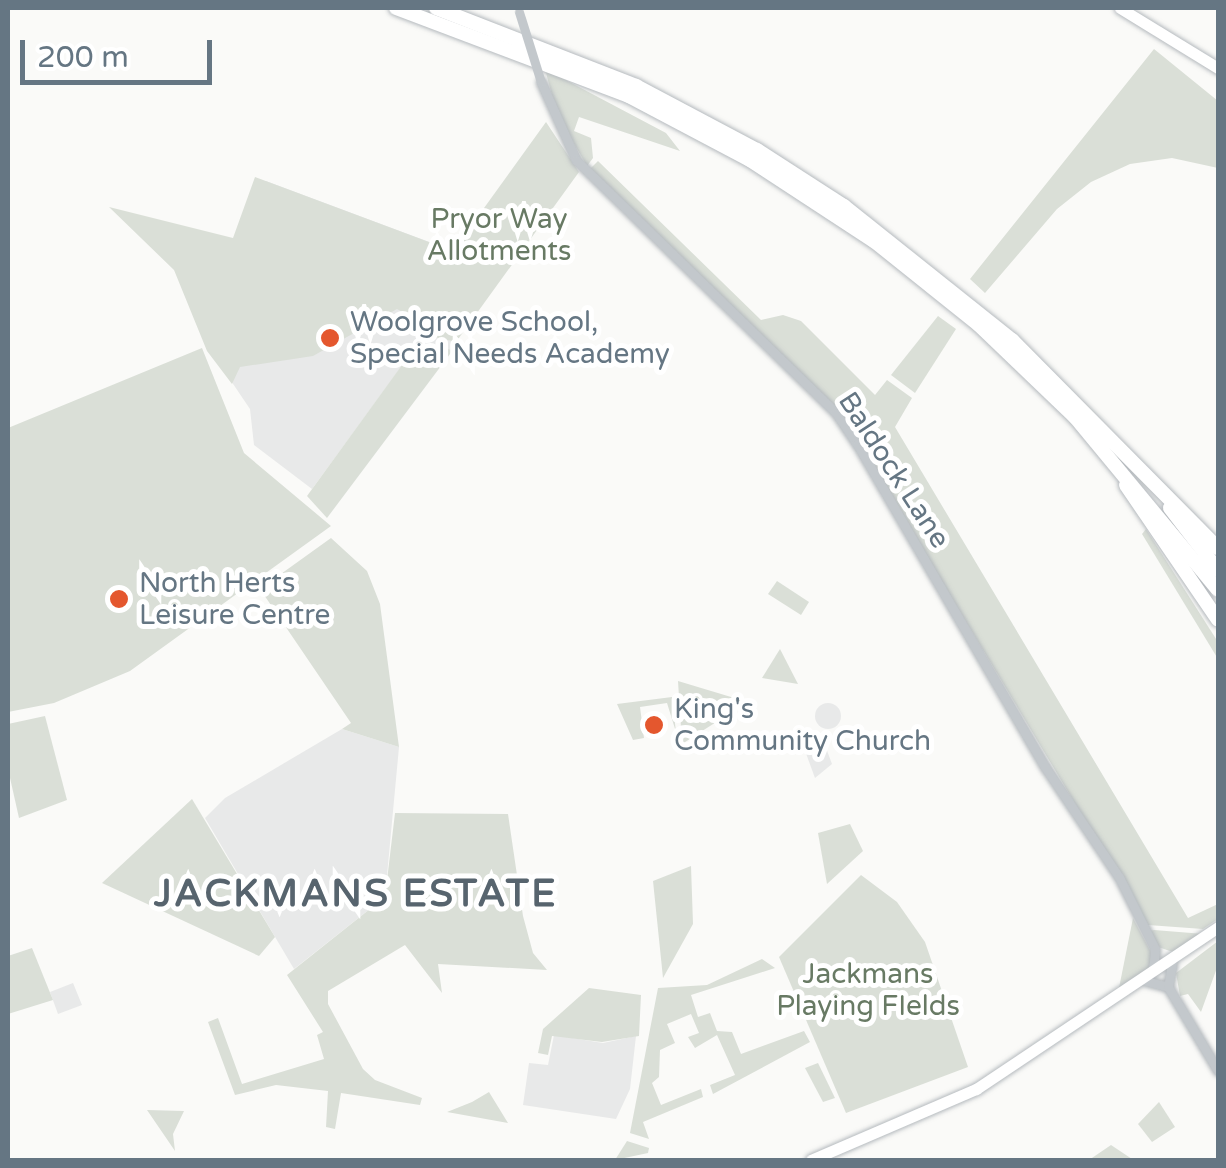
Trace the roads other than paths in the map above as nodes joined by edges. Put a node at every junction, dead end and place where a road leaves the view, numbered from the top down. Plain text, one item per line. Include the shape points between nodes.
1 (396, 8) edge
2 (436, 8) edge
3 (1120, 8) edge
4 (518, 10) edge
5 (1218, 68) edge
6 (1074, 416) junction
7 (1115, 442) junction
8 (1218, 548) edge
9 (1218, 570) edge
10 (1218, 590) edge
11 (1218, 620) edge
12 (1218, 930) edge
13 (1155, 949) junction
14 (1174, 959) junction
15 (1149, 976) junction
16 (1168, 987) junction
17 (1218, 1071) edge
18 (811, 1160) edge

1 - 6 highway via 569,69 750,160 935,288
2 - 7 highway via 636,86 809,182 974,306
3 - 5 main road
4 - 13 street, Baldock Lane, bridge via 561,139 584,170 836,413 1045,767 1090,829
6 - 10 highway
6 - 11 highway
7 - 8 highway
7 - 9 highway
12 - 14 main road
13 - 14 street
13 - 15 street
14 - 15 main road
14 - 16 street
15 - 16 street
15 - 18 main road via 976,1089
16 - 17 street

